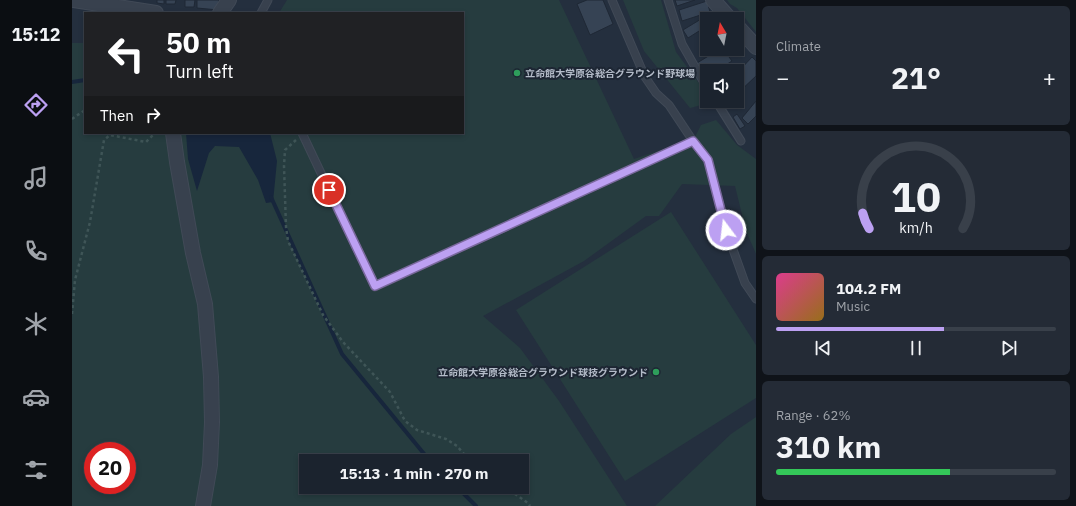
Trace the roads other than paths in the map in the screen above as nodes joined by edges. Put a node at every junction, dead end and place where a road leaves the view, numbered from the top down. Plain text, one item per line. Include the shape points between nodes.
1 (229, 0) edge
2 (268, 0) edge
3 (612, 0) edge
4 (668, 0) edge
5 (713, 0) edge
6 (84, 1) edge
7 (150, 12) edge
8 (221, 12) edge
9 (262, 12) edge
10 (724, 12) edge
11 (744, 34) edge
12 (756, 47) edge
13 (700, 76) edge
14 (720, 108) edge
15 (173, 134) edge
16 (302, 134) edge
17 (693, 141) junction
18 (741, 141) dead end
19 (756, 299) edge
20 (202, 506) edge

1 - 8 street
2 - 9 lane
3 - 17 lane via 645,77 656,93 669,105
4 - 13 lane via 682,44
5 - 10 street
6 - 7 street
11 - 12 street
14 - 18 lane
15 - 20 street via 193,253 205,304 210,362 210,465
16 - 17 lane via 375,286
17 - 19 lane via 708,160 726,230 745,283

